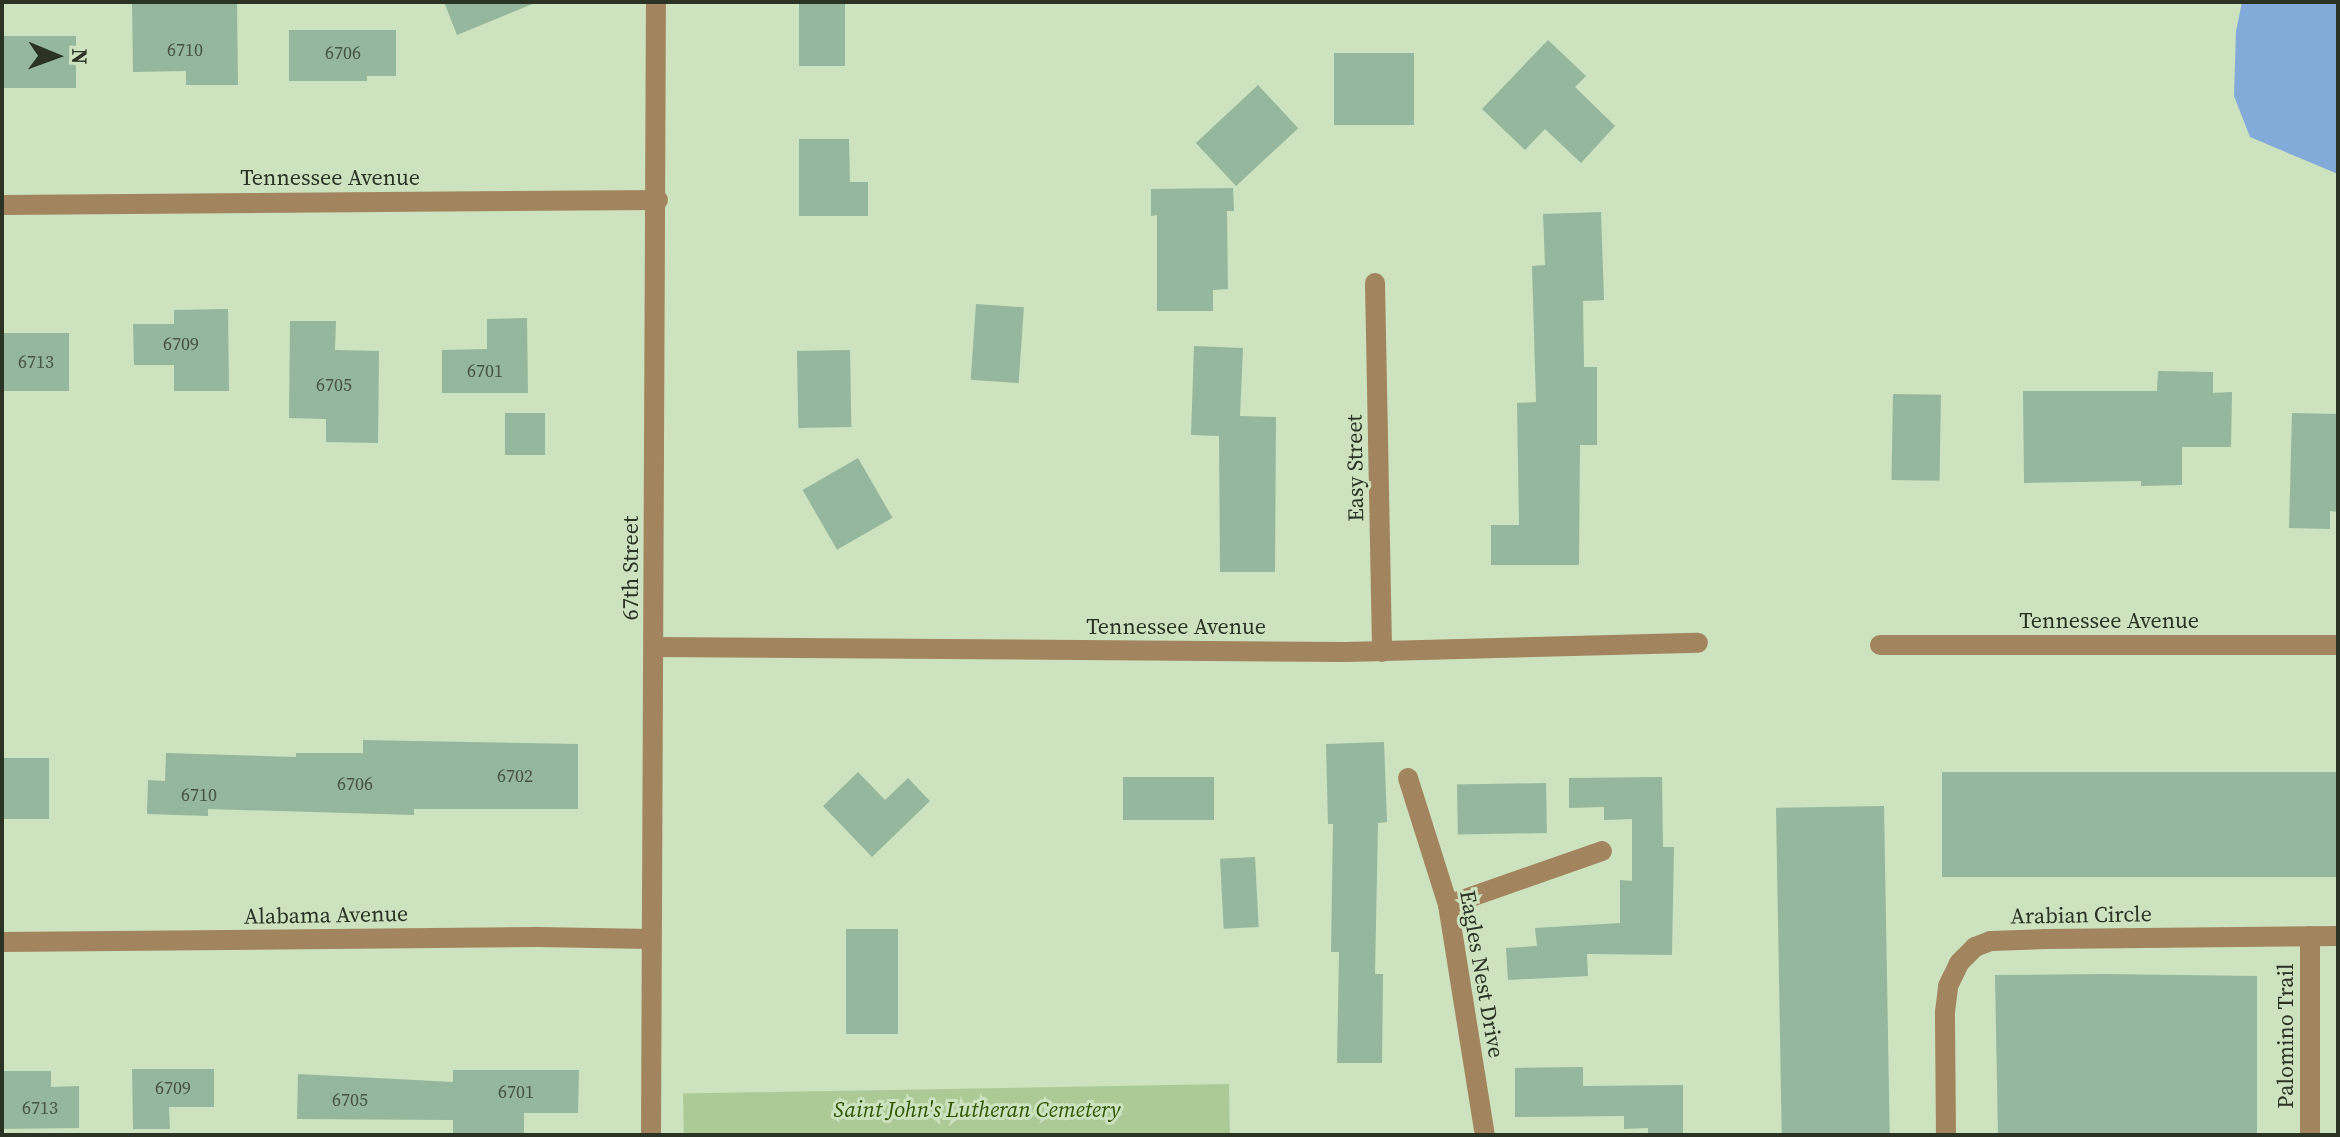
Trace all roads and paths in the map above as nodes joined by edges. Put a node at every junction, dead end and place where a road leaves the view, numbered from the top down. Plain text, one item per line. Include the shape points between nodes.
1 (656, 2) edge
2 (658, 200) junction
3 (2, 205) edge
4 (1375, 283) dead end
5 (1698, 643) dead end
6 (1880, 645) dead end
7 (2338, 645) edge
8 (654, 647) junction
9 (1382, 652) junction
10 (1408, 778) dead end
11 (1602, 851) dead end
12 (1448, 905) junction
13 (2310, 936) junction
14 (2338, 936) edge
15 (650, 939) junction
16 (2, 942) edge
17 (651, 1135) edge
18 (1485, 1135) edge
19 (1946, 1135) edge
20 (2310, 1135) edge

1 - 2 street, 67th Street
2 - 3 street, Tennessee Avenue
2 - 8 street, 67th Street
4 - 9 street, Easy Street
5 - 9 street, Tennessee Avenue
6 - 7 street, Tennessee Avenue
8 - 9 street, Tennessee Avenue
8 - 15 street, 67th Street
10 - 12 street, Eagles Nest Drive
11 - 12 street
12 - 18 street, Eagles Nest Drive
13 - 14 street, Arabian Circle
13 - 19 street, Arabian Circle via 2046,939 1991,941 1975,947 1959,963 1948,986
13 - 20 street, Palomino Trail
15 - 16 street, Alabama Avenue
15 - 17 street, 67th Street

